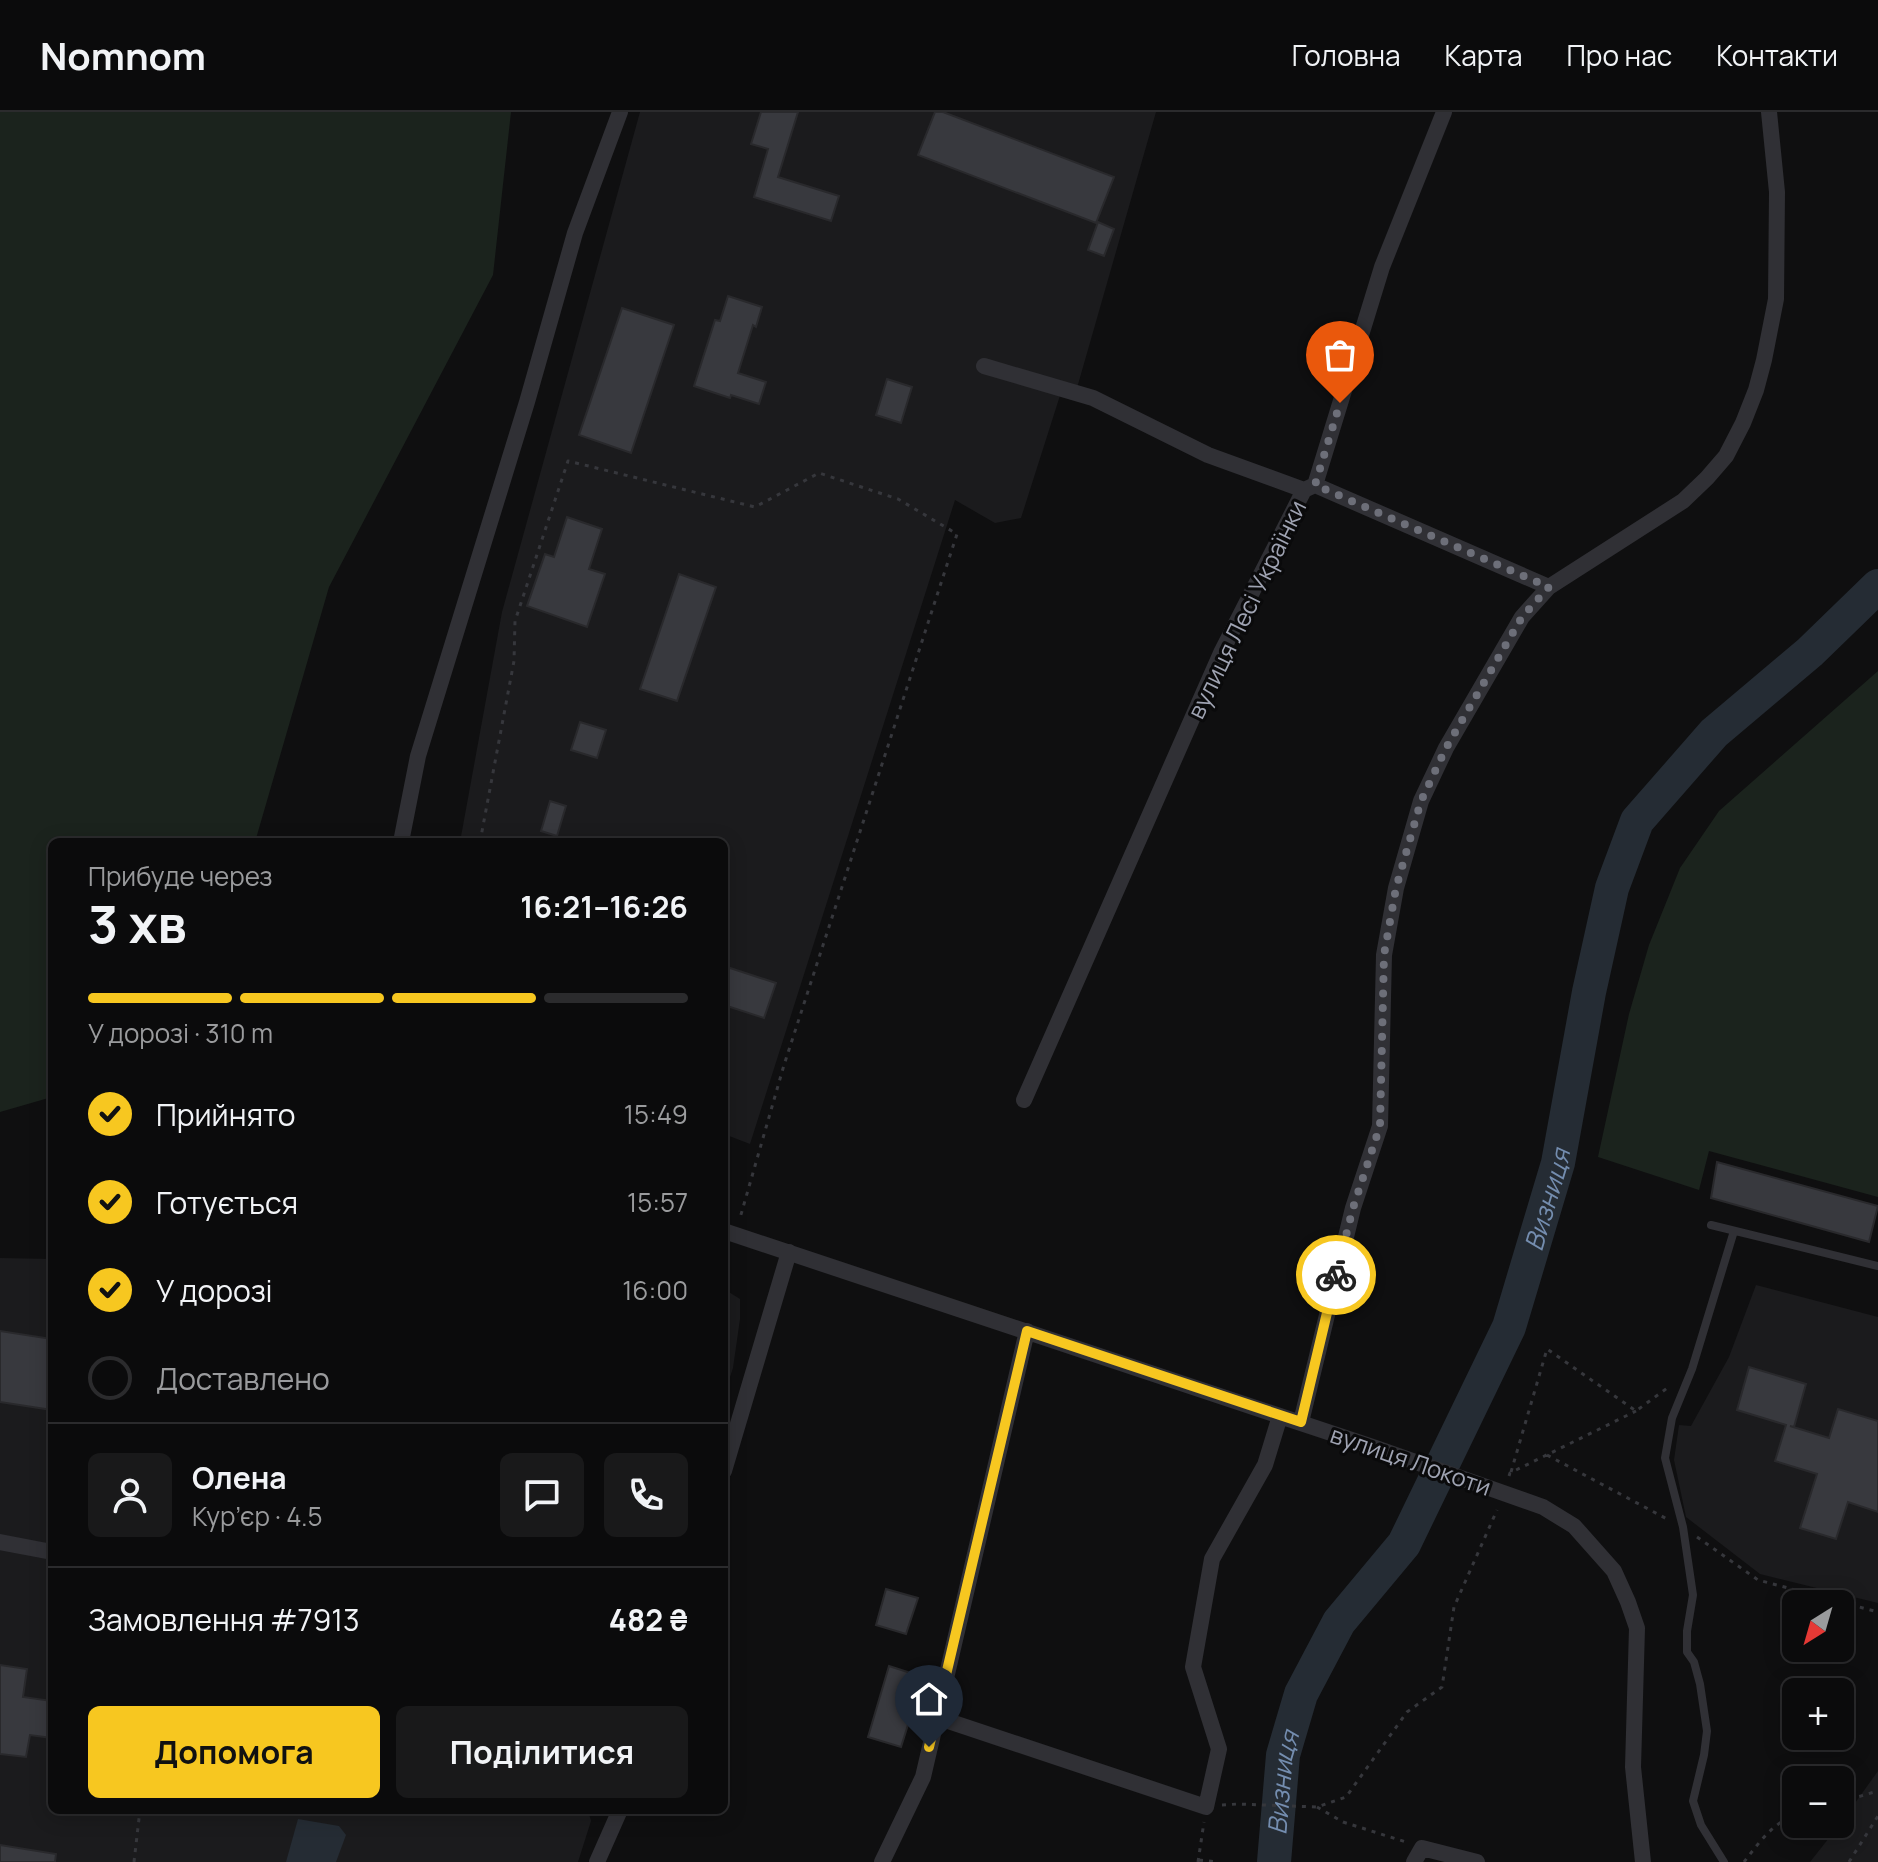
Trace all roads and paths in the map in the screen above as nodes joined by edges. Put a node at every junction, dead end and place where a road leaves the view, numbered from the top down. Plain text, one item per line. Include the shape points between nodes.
1 (620, 112) edge
2 (1444, 112) edge
3 (1769, 112) edge
4 (984, 366) dead end
5 (1309, 488) junction
6 (1549, 587) junction
7 (402, 838) edge
8 (481, 838) edge
9 (1024, 1100) dead end
10 (1711, 1225) dead end
11 (1734, 1231) junction
12 (730, 1233) edge
13 (789, 1252) junction
14 (1878, 1266) edge
15 (1027, 1331) junction
16 (1692, 1369) junction
17 (1636, 1411) junction
18 (1280, 1416) junction
19 (1301, 1422) junction
20 (1547, 1455) junction
21 (728, 1458) edge
22 (1510, 1473) junction
23 (1499, 1491) junction
24 (1683, 1527) junction
25 (0, 1542) edge
26 (48, 1551) edge
27 (1878, 1612) edge
28 (936, 1717) junction
29 (1878, 1791) edge
30 (1854, 1798) edge
31 (1238, 1804) dead end
32 (1317, 1807) junction
33 (140, 1814) edge
34 (618, 1814) edge
35 (1878, 1816) edge
36 (1782, 1820) edge
37 (1418, 1855) edge
38 (134, 1862) edge
39 (597, 1862) edge
40 (882, 1862) edge
41 (1198, 1862) edge
42 (1217, 1862) edge
43 (1477, 1862) edge
44 (1643, 1862) edge
45 (1724, 1862) edge
46 (1744, 1862) edge
47 (1849, 1862) edge

1 - 7 street via 575,233 418,756
2 - 5 street, вулиця Лесі Українки via 1382,267
3 - 6 street via 1777,192 1776,299 1764,360 1743,423 1726,456 1683,501
4 - 5 street via 1093,398 1208,455
5 - 6 street
5 - 9 street, вулиця Лесі Українки via 1221,653
6 - 19 street via 1522,617 1421,801 1384,955 1380,1126 1353,1208
8 - 12 path via 514,661 515,621 568,461 755,507 819,473 898,499 957,534
10 - 11 lane
11 - 14 lane
11 - 16 lane
12 - 13 street, вулиця Локоти
13 - 15 street, вулиця Локоти
13 - 21 street
15 - 18 street, вулиця Локоти
15 - 28 street
16 - 17 path
16 - 24 lane via 1672,1418 1665,1458
17 - 20 path
17 - 22 path via 1547,1349
18 - 19 street, вулиця Локоти
18 - 28 street via 1265,1465 1212,1559 1193,1667 1219,1749 1206,1807
19 - 23 street, вулиця Локоти
20 - 22 path
20 - 24 path
22 - 23 path
23 - 32 path via 1454,1607 1442,1687 1407,1712 1346,1797
23 - 44 street, вулиця Локоти via 1543,1507 1574,1526 1614,1571 1628,1602 1637,1628 1633,1767
24 - 27 path via 1758,1580
24 - 45 lane via 1693,1595 1687,1652 1700,1684 1707,1731 1693,1801
25 - 26 street
28 - 40 street via 923,1777
29 - 30 path
31 - 32 path
32 - 37 path
33 - 38 path
34 - 39 street
35 - 47 path
36 - 46 path
37 - 43 street
41 - 42 path

